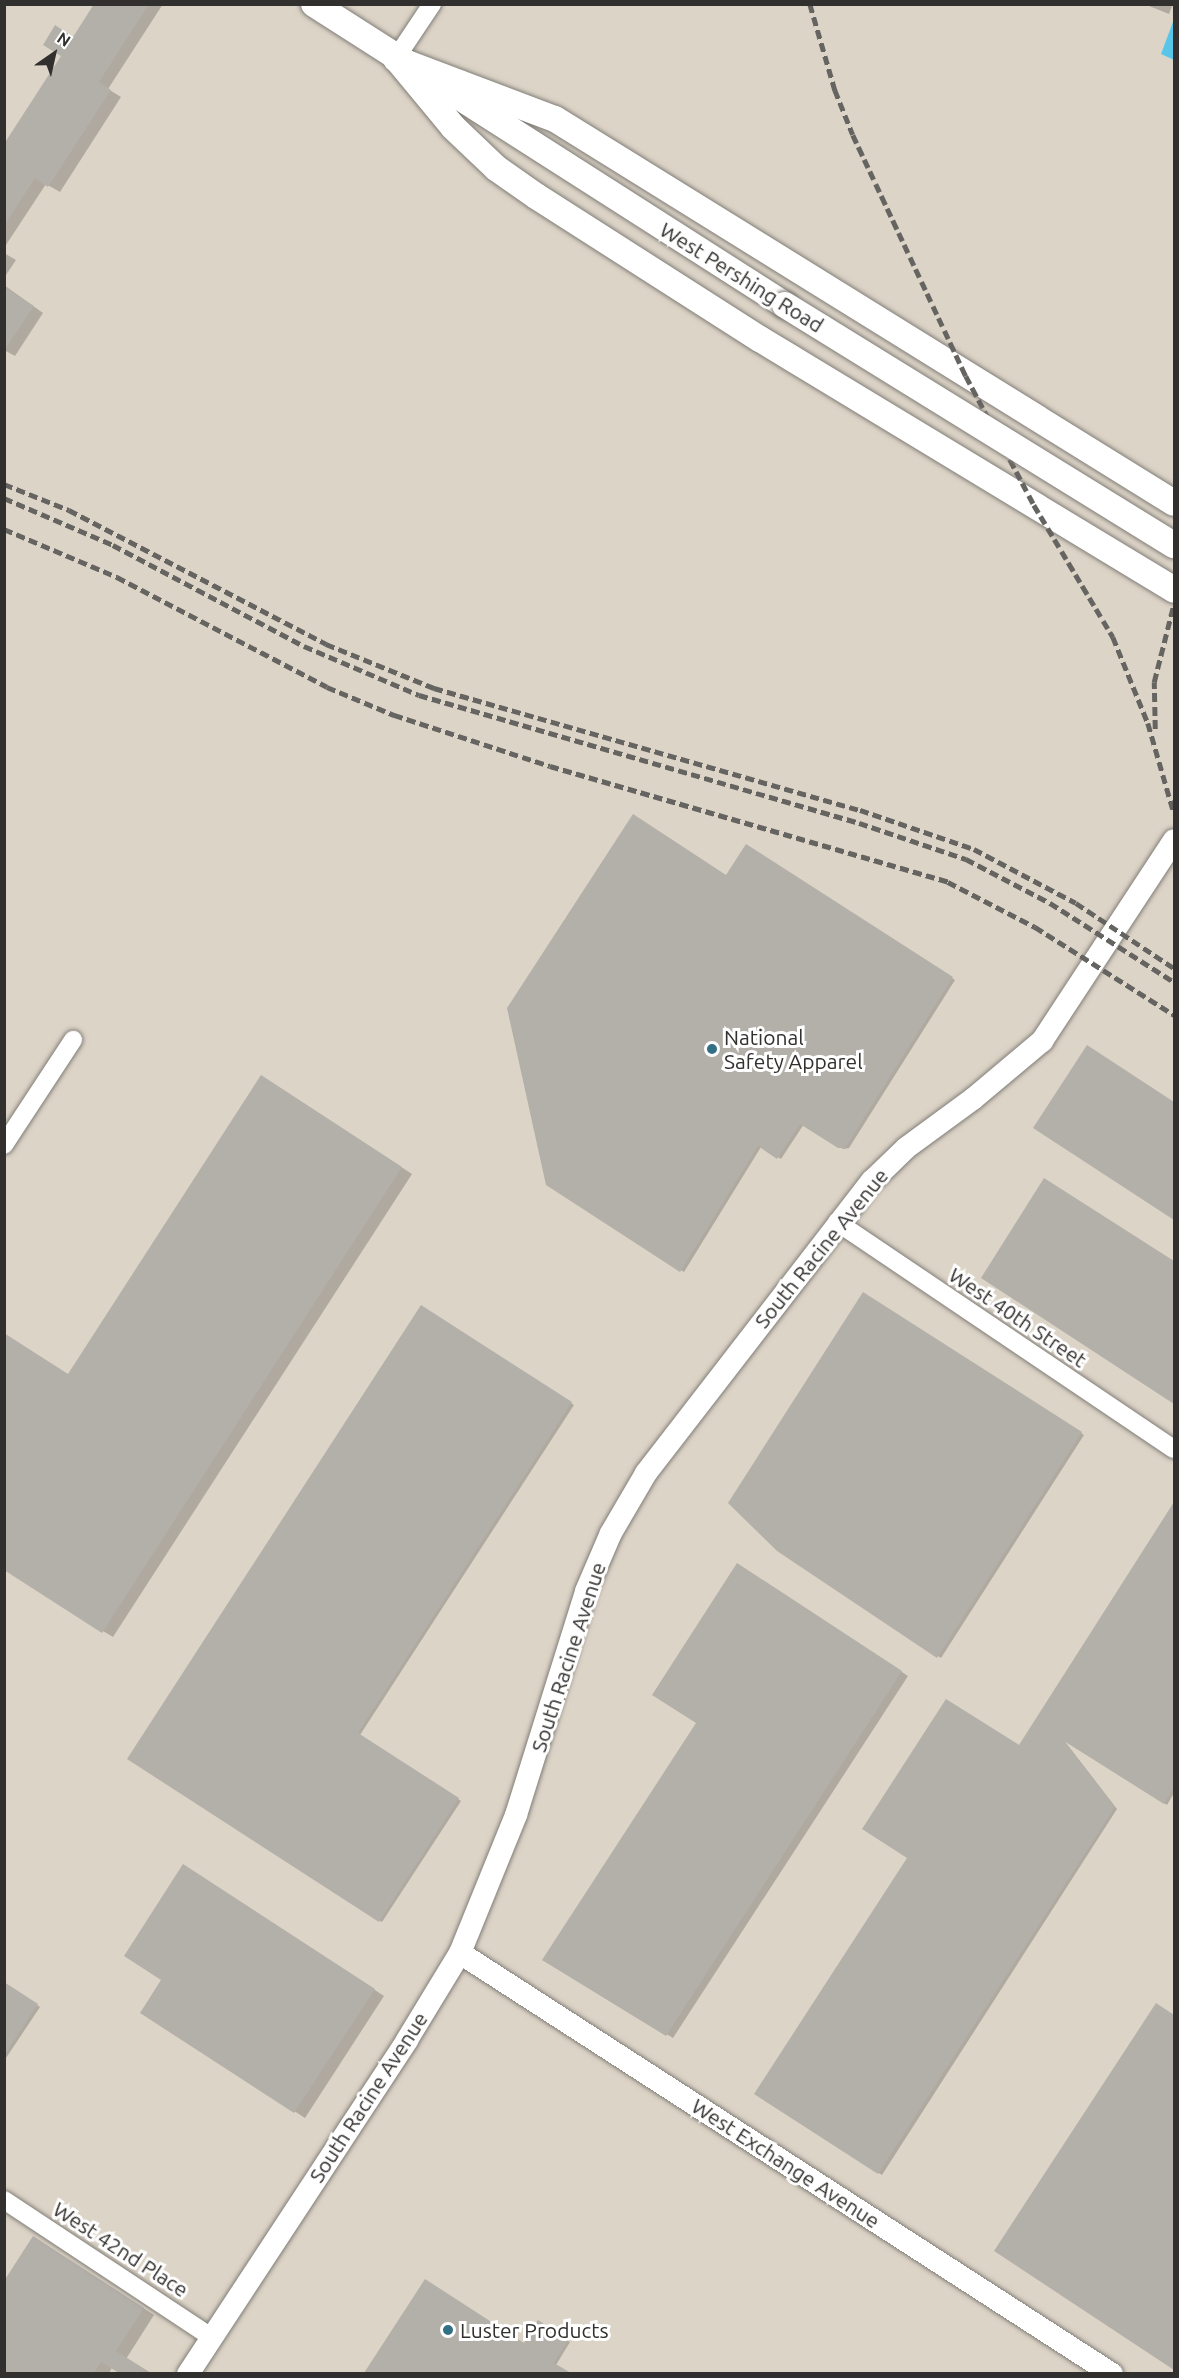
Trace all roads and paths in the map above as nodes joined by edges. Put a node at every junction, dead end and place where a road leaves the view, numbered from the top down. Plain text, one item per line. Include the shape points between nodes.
1 (314, 4) edge
2 (432, 4) edge
3 (396, 58) junction
4 (1174, 503) edge
5 (1174, 545) edge
6 (1174, 590) edge
7 (1174, 840) edge
8 (74, 1040) dead end
9 (4, 1145) edge
10 (837, 1222) junction
11 (1174, 1449) edge
12 (460, 1953) junction
13 (4, 2200) edge
14 (212, 2337) junction
15 (188, 2373) edge
16 (1112, 2373) edge

1 - 3 main road, West Pershing Road
2 - 3 street
3 - 4 main road via 555,119
3 - 5 main road, West Pershing Road, bridge
3 - 6 main road via 453,127 496,168 536,196 760,339
7 - 10 street, South Racine Avenue via 1042,1041 906,1148
8 - 9 street
10 - 11 street, West 40th Street
10 - 12 street, South Racine Avenue via 646,1473 611,1533 585,1591 516,1815
12 - 14 street, South Racine Avenue
12 - 16 street, West Exchange Avenue
13 - 14 street, West 42nd Place
14 - 15 street, South Racine Avenue

